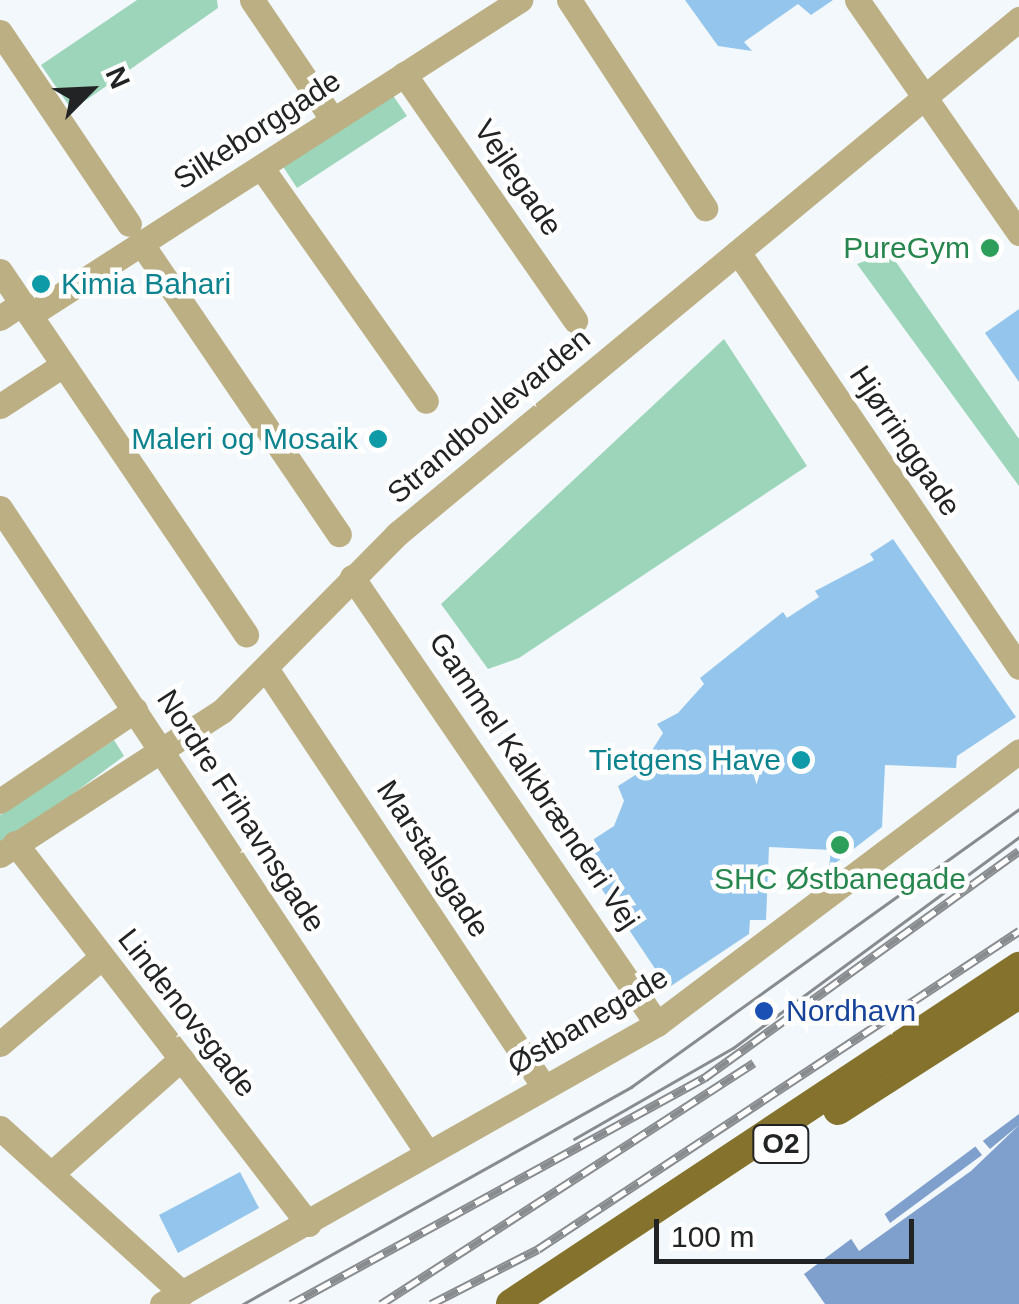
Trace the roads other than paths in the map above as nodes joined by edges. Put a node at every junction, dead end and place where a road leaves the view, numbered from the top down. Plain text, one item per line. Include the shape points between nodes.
1 (520, 0) edge
2 (568, 0) edge
3 (857, 0) edge
4 (260, 3) edge
5 (1019, 19) edge
6 (0, 32) edge
7 (8, 61) edge
8 (404, 74) junction
9 (924, 96) junction
10 (333, 120) junction
11 (261, 167) junction
12 (706, 208) dead end
13 (1014, 216) edge
14 (135, 234) junction
15 (738, 252) junction
16 (0, 271) edge
17 (17, 312) edge
18 (574, 320) dead end
19 (63, 364) junction
20 (426, 401) dead end
21 (0, 406) edge
22 (0, 508) edge
23 (339, 534) dead end
24 (352, 577) junction
25 (246, 634) dead end
26 (1019, 667) edge
27 (267, 670) junction
28 (135, 710) junction
29 (1019, 751) edge
30 (165, 754) junction
31 (0, 801) edge
32 (7, 849) edge
33 (102, 957) junction
34 (1019, 967) edge
35 (1019, 994) edge
36 (657, 1024) junction
37 (0, 1044) edge
38 (181, 1059) junction
39 (543, 1086) junction
40 (0, 1128) edge
41 (426, 1151) junction
42 (51, 1174) junction
43 (308, 1224) junction
44 (172, 1299) edge
45 (511, 1304) edge
46 (550, 1304) edge

1 - 8 street, Silkeborggade
2 - 12 street
3 - 9 street
4 - 10 street
5 - 9 street, Strandboulevarden
6 - 7 street
7 - 14 street
8 - 10 street, Silkeborggade
8 - 18 street, Vejlegade
9 - 13 street
9 - 15 street, Strandboulevarden
10 - 11 street, Silkeborggade
11 - 14 street, Silkeborggade
11 - 20 street
14 - 17 street, Silkeborggade
14 - 23 street
15 - 24 street, Strandboulevarden
15 - 26 street, Hjørringgade
16 - 17 street
17 - 19 street
19 - 21 street
19 - 25 street
22 - 28 street, Nordre Frihavnsgade
24 - 27 street, Strandboulevarden
24 - 36 street, Gammel Kalkbrænderi Vej
27 - 30 street, Strandboulevarden
27 - 39 street, Marstalsgade
28 - 30 street, Nordre Frihavnsgade
28 - 31 street
29 - 36 street, Østbanegade
30 - 32 street, Strandboulevarden
30 - 41 street, Nordre Frihavnsgade
32 - 33 street, Lindenovsgade
33 - 37 street
33 - 38 street, Lindenovsgade
34 - 45 main road, O2
35 - 46 main road, O2 via 761,1155
36 - 39 street, Østbanegade
38 - 42 street
38 - 43 street, Lindenovsgade
39 - 41 street, Østbanegade
40 - 42 street
41 - 43 street, Østbanegade
42 - 44 street
43 - 44 street, Østbanegade

